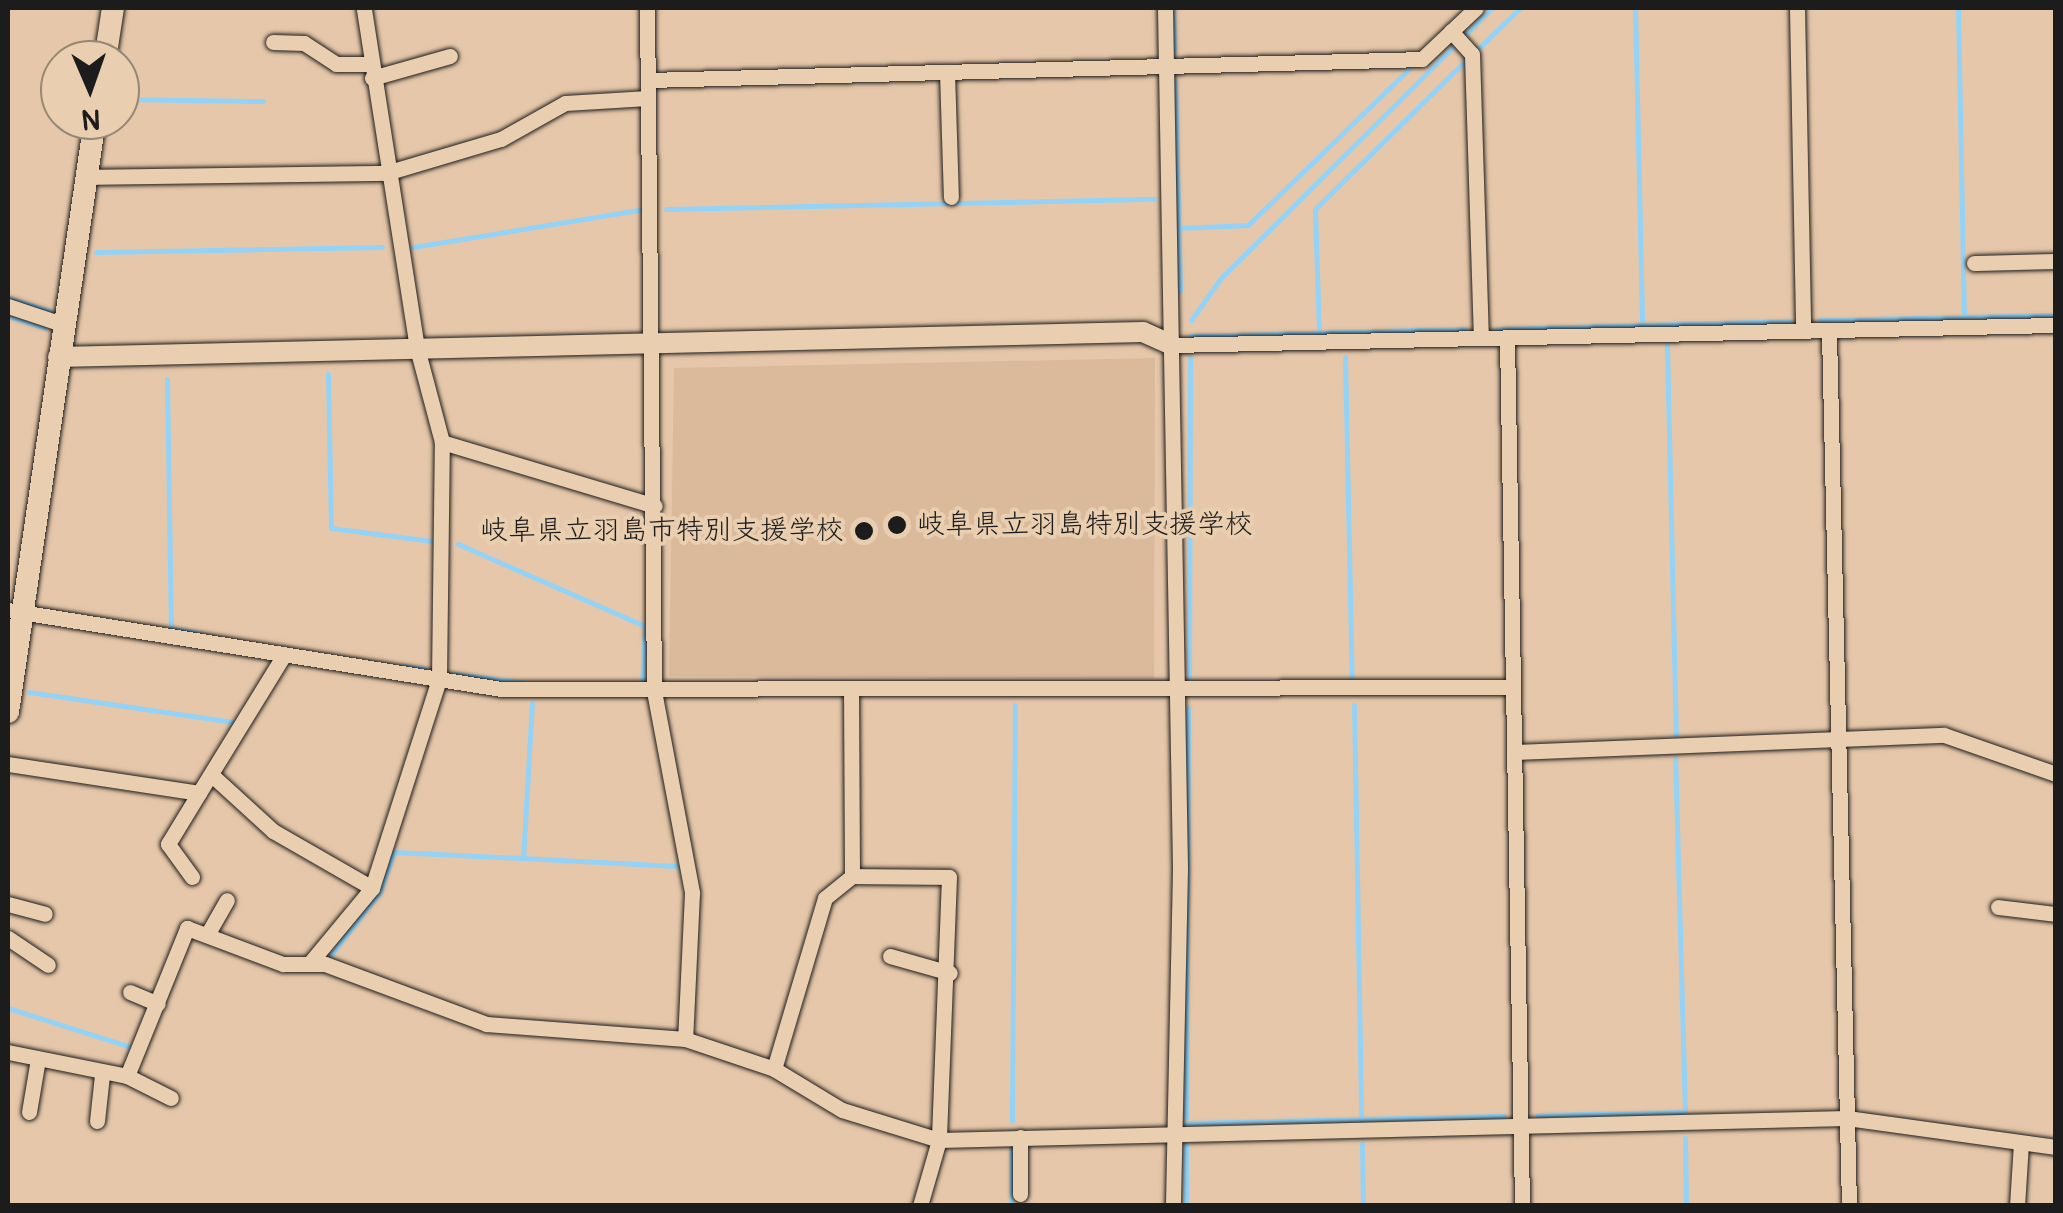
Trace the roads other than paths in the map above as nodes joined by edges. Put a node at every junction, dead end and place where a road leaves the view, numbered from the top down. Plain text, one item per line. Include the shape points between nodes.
1 (113, 8) edge
2 (364, 8) edge
3 (648, 8) edge
4 (1165, 8) edge
5 (1476, 8) edge
6 (1797, 8) edge
7 (1453, 33) junction
8 (107, 40) edge
9 (272, 42) dead end
10 (450, 56) dead end
11 (1167, 66) junction
12 (371, 71) junction
13 (947, 72) junction
14 (648, 80) junction
15 (648, 98) junction
16 (92, 140) edge
17 (386, 173) junction
18 (86, 178) junction
19 (952, 197) dead end
20 (2056, 261) edge
21 (1974, 263) dead end
22 (8, 306) edge
23 (66, 325) junction
24 (2056, 325) edge
25 (1803, 328) junction
26 (1829, 332) junction
27 (1481, 337) junction
28 (1507, 337) junction
29 (657, 345) junction
30 (1172, 345) junction
31 (416, 348) junction
32 (58, 358) junction
33 (442, 442) junction
34 (656, 506) junction
35 (15, 611) edge
36 (284, 655) junction
37 (439, 679) junction
38 (1513, 688) junction
39 (654, 691) junction
40 (851, 691) junction
41 (1174, 692) junction
42 (8, 712) edge
43 (1837, 742) junction
44 (1516, 752) junction
45 (8, 764) edge
46 (2056, 774) edge
47 (215, 778) junction
48 (200, 793) junction
49 (852, 876) junction
50 (192, 878) dead end
51 (372, 888) junction
52 (228, 900) dead end
53 (8, 904) edge
54 (1998, 907) dead end
55 (46, 914) dead end
56 (2056, 914) edge
57 (207, 936) junction
58 (8, 938) edge
59 (890, 956) dead end
60 (309, 964) junction
61 (48, 965) dead end
62 (950, 974) junction
63 (130, 992) dead end
64 (158, 1004) junction
65 (686, 1039) junction
66 (8, 1052) edge
67 (38, 1060) junction
68 (774, 1069) junction
69 (102, 1075) junction
70 (127, 1076) junction
71 (171, 1098) dead end
72 (29, 1112) dead end
73 (1847, 1118) junction
74 (97, 1121) dead end
75 (1521, 1125) junction
76 (1174, 1132) junction
77 (1020, 1137) junction
78 (938, 1140) junction
79 (2021, 1143) junction
80 (2056, 1148) edge
81 (1020, 1194) dead end
82 (920, 1206) edge
83 (1174, 1206) edge
84 (1522, 1206) edge
85 (1849, 1206) edge
86 (2017, 1206) edge

1 - 8 main road
2 - 12 street
3 - 14 street
4 - 11 street
5 - 7 street
6 - 25 street
7 - 11 street via 1422,60
7 - 27 street via 1467,48
9 - 12 street via 304,44 336,64
10 - 12 street
11 - 13 street
11 - 30 street
12 - 17 street
13 - 14 street
13 - 19 street
14 - 15 street
15 - 17 street via 565,102 501,139
15 - 29 street
16 - 18 main road
17 - 18 street
17 - 31 street
18 - 23 main road
20 - 21 street
22 - 23 street
23 - 32 main road
24 - 26 street
25 - 26 street
25 - 28 street
26 - 43 street
27 - 28 street
27 - 30 street
28 - 38 street
29 - 30 street via 1143,332
29 - 31 street
29 - 34 street
30 - 41 street
31 - 32 street
31 - 33 street
32 - 35 main road
33 - 34 street
33 - 37 street
34 - 39 street
35 - 36 street
35 - 42 main road
36 - 37 street
36 - 47 street
37 - 39 street
37 - 51 street
38 - 41 street
38 - 44 street
39 - 40 street
39 - 65 street via 692,893
40 - 41 street
40 - 49 street
41 - 76 street
43 - 44 street
43 - 46 street via 1944,735
43 - 73 street
44 - 75 street
45 - 48 street
47 - 48 street
47 - 51 street via 273,831
48 - 50 street via 168,844
49 - 62 street via 949,877
49 - 68 street via 825,898
51 - 60 street
52 - 57 street
53 - 55 street
54 - 56 street
57 - 60 street via 283,964
57 - 64 street via 187,928
58 - 61 street
59 - 62 street
60 - 65 street via 486,1024
62 - 78 street
63 - 64 street
64 - 70 street
65 - 68 street
66 - 67 street
67 - 69 street
67 - 72 street
68 - 78 street via 842,1110
69 - 70 street
69 - 74 street
70 - 71 street
73 - 75 street
73 - 79 street
73 - 85 street
75 - 76 street
75 - 84 street
76 - 77 street
76 - 83 street
77 - 78 street
77 - 81 street
78 - 82 street
79 - 80 street
79 - 86 street

